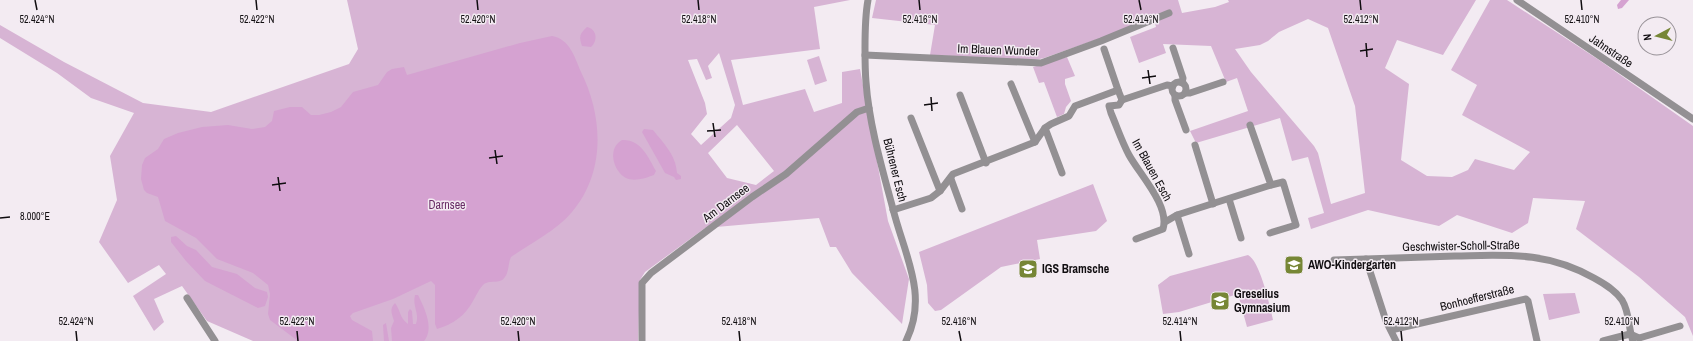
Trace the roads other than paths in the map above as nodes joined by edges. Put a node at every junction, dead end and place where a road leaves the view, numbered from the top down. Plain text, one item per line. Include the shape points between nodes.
1 (868, 0) edge
2 (1517, 0) edge
3 (1169, 13) dead end
4 (1172, 48) dead end
5 (1104, 49) dead end
6 (865, 55) junction
7 (1223, 82) dead end
8 (1182, 83) junction
9 (1011, 84) dead end
10 (1173, 86) junction
11 (1118, 90) junction
12 (1185, 92) junction
13 (960, 95) dead end
14 (1175, 95) junction
15 (1103, 96) junction
16 (1122, 100) junction
17 (1109, 106) junction
18 (869, 108) junction
19 (911, 118) dead end
20 (1693, 119) edge
21 (1250, 125) dead end
22 (1045, 128) junction
23 (1186, 130) dead end
24 (1035, 142) junction
25 (1195, 145) dead end
26 (986, 162) junction
27 (1062, 173) dead end
28 (951, 179) junction
29 (1271, 185) junction
30 (940, 191) junction
31 (1229, 199) junction
32 (1213, 204) junction
33 (962, 209) dead end
34 (893, 210) junction
35 (1177, 216) junction
36 (1165, 222) junction
37 (1270, 233) dead end
38 (1240, 238) dead end
39 (1136, 239) dead end
40 (1189, 254) dead end
41 (1366, 259) junction
42 (1334, 260) dead end
43 (187, 298) dead end
44 (1680, 326) dead end
45 (1391, 330) junction
46 (1632, 338) edge
47 (215, 341) edge
48 (642, 341) edge
49 (906, 341) edge
50 (1396, 341) edge
51 (1537, 341) edge
52 (1604, 341) edge

1 - 6 street, Bührener Esch
2 - 20 street, Jahnstraße
3 - 6 street, Im Blauen Wunder via 1101,42 1041,62
4 - 8 street via 1183,78
5 - 11 street
6 - 18 street, Bührener Esch
7 - 12 street via 1190,93
8 - 10 street via 1177,82
8 - 12 street via 1186,87
9 - 24 street
10 - 14 street via 1172,91
10 - 16 street
11 - 15 street
11 - 16 street
12 - 14 street via 1180,96
13 - 26 street
14 - 23 street
15 - 17 street, Im Blauen Esch
15 - 22 street via 1075,106 1068,116
16 - 17 street via 1119,105
17 - 36 street, Im Blauen Esch via 1129,155 1160,204
18 - 34 street, Bührener Esch
18 - 48 street, Am Darnsee via 857,112 786,174 752,197 642,283
19 - 30 street
21 - 29 street
22 - 24 street
22 - 27 street
24 - 26 street
25 - 32 street
26 - 28 street via 953,174
28 - 30 street
28 - 33 street
29 - 31 street, Im Blauen Esch
29 - 37 street via 1283,182 1296,225
30 - 34 street via 931,198
31 - 32 street, Im Blauen Esch
31 - 38 street
32 - 35 street, Im Blauen Esch
34 - 49 street, Bührener Esch via 916,292 913,323
35 - 36 street, Im Blauen Esch
35 - 40 street, Im Blauen Esch
36 - 39 street, Im Blauen Esch via 1163,229
41 - 42 street, Geschwister-Scholl-Straße
41 - 45 street
41 - 46 street, Geschwister-Scholl-Straße via 1514,254 1547,259 1584,272 1610,287 1623,301 1628,313
43 - 47 street
44 - 46 street
45 - 50 street
45 - 51 street, Bonhoefferstraße via 1526,299
46 - 52 street

